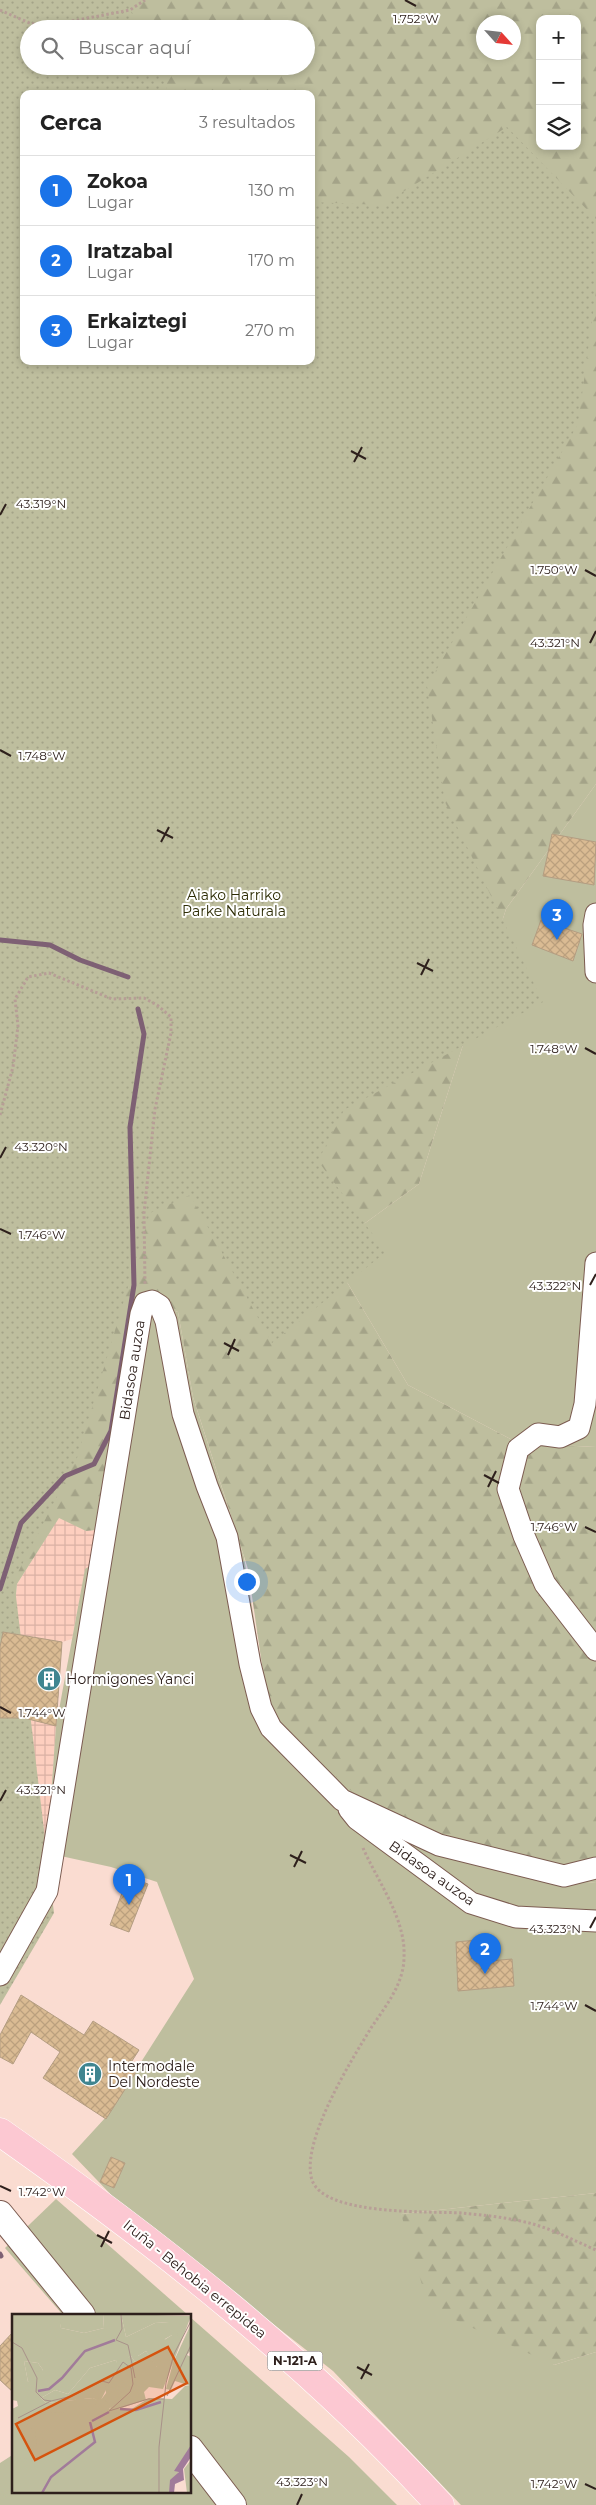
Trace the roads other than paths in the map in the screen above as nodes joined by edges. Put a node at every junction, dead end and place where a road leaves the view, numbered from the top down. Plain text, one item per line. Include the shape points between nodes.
1 (596, 914) edge
2 (596, 972) edge
3 (596, 1263) edge
4 (596, 1650) edge
5 (342, 1800) junction
6 (596, 1868) edge
7 (596, 1921) edge
8 (0, 1975) edge
9 (0, 2132) edge
10 (0, 2214) edge
11 (81, 2314) edge
12 (191, 2450) edge
13 (233, 2505) edge
14 (440, 2505) edge

1 - 2 street
3 - 4 street via 585,1404 579,1428 560,1437 538,1434 518,1449 508,1489 545,1584
5 - 6 street, Bidasoa auzoa via 439,1845 564,1876
5 - 7 street, Bidasoa auzoa via 357,1819 471,1903 516,1917
5 - 8 street, Bidasoa auzoa via 271,1728 261,1708 227,1537 183,1414 166,1321 160,1306 152,1301 145,1303 47,1891
9 - 14 highway, Iruña - Behobia errepidea / N-121-A via 136,2231 234,2308 383,2444
10 - 11 street
12 - 13 street

